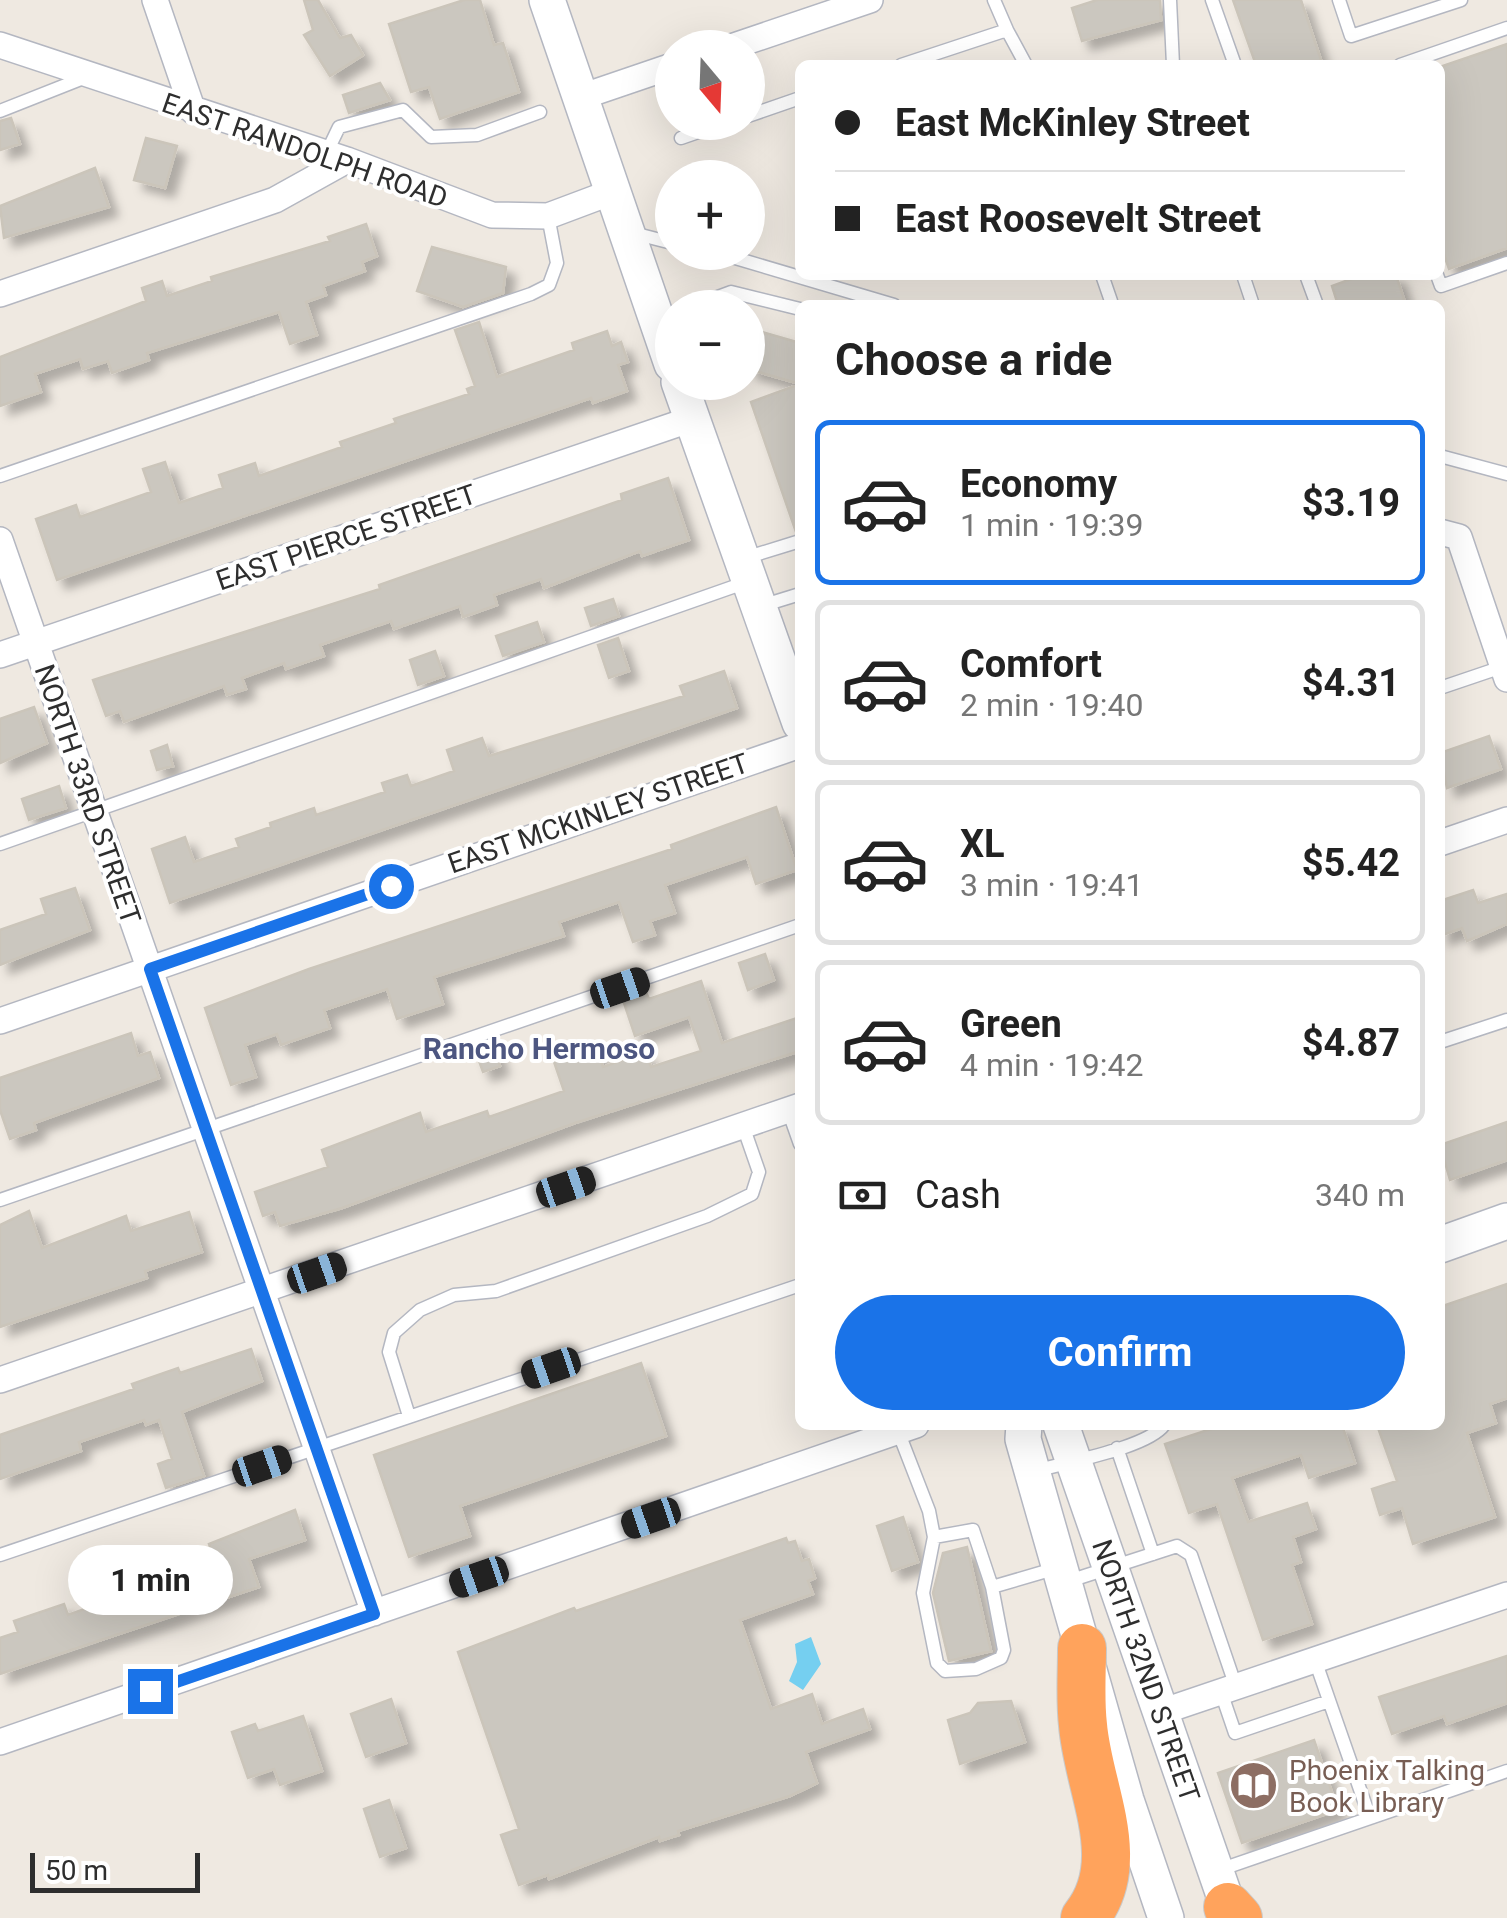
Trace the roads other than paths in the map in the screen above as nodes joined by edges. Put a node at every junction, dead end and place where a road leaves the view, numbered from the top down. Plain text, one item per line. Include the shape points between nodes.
1 (155, 0) edge
2 (547, 0) edge
3 (870, 0) edge
4 (994, 0) edge
5 (1170, 0) edge
6 (1212, 0) edge
7 (1339, 0) edge
8 (1457, 1) edge
9 (1507, 28) edge
10 (1007, 30) junction
11 (765, 35) edge
12 (0, 45) edge
13 (916, 60) edge
14 (1023, 60) edge
15 (1174, 60) edge
16 (1233, 60) edge
17 (1414, 60) edge
18 (655, 72) edge
19 (86, 77) junction
20 (580, 97) junction
21 (795, 100) edge
22 (765, 110) edge
23 (193, 111) junction
24 (0, 112) edge
25 (540, 112) dead end
26 (337, 157) junction
27 (612, 192) junction
28 (548, 216) junction
29 (626, 232) junction
30 (655, 238) edge
31 (1507, 263) edge
32 (765, 267) edge
33 (795, 276) edge
34 (810, 280) edge
35 (1439, 280) edge
36 (659, 290) edge
37 (0, 294) edge
38 (765, 300) edge
39 (877, 300) edge
40 (795, 308) edge
41 (685, 400) edge
42 (692, 419) junction
43 (1445, 457) edge
44 (1507, 474) edge
45 (0, 476) edge
46 (1445, 531) edge
47 (0, 540) edge
48 (795, 545) edge
49 (750, 582) junction
50 (795, 593) edge
51 (1499, 630) edge
52 (35, 643) junction
53 (0, 655) edge
54 (1505, 673) edge
55 (1445, 687) edge
56 (795, 709) edge
57 (795, 747) edge
58 (95, 812) junction
59 (1507, 820) edge
60 (1445, 841) edge
61 (0, 844) edge
62 (795, 926) edge
63 (150, 969) junction
64 (0, 1020) edge
65 (1507, 1020) edge
66 (1445, 1040) edge
67 (794, 1108) edge
68 (743, 1126) junction
69 (206, 1132) junction
70 (0, 1200) edge
71 (1507, 1222) edge
72 (1445, 1242) edge
73 (795, 1288) edge
74 (261, 1292) junction
75 (0, 1380) edge
76 (409, 1416) junction
77 (901, 1430) edge
78 (908, 1430) edge
79 (1024, 1430) edge
80 (1062, 1430) edge
81 (1160, 1430) edge
82 (316, 1447) junction
83 (1117, 1448) junction
84 (1073, 1459) junction
85 (1032, 1472) junction
86 (934, 1536) junction
87 (1152, 1554) junction
88 (0, 1556) edge
89 (1110, 1567) junction
90 (1062, 1575) junction
91 (992, 1587) junction
92 (1507, 1595) edge
93 (374, 1614) junction
94 (1082, 1648) junction
95 (1315, 1660) junction
96 (1229, 1689) junction
97 (1329, 1701) junction
98 (1160, 1712) junction
99 (0, 1742) edge
100 (1507, 1771) edge
101 (1370, 1818) junction
102 (1229, 1903) edge
103 (1085, 1918) edge
104 (1166, 1918) edge

1 - 23 street
2 - 20 main road
3 - 11 street
4 - 10 lane
5 - 15 lane
6 - 16 lane
7 - 8 lane via 1351,36
9 - 17 lane
10 - 13 lane
10 - 14 lane
12 - 19 street, EAST RANDOLPH ROAD
18 - 20 street
19 - 23 street, EAST RANDOLPH ROAD
19 - 24 lane
20 - 27 main road
21 - 22 lane
23 - 26 street, EAST RANDOLPH ROAD
25 - 26 lane via 477,134 431,138 403,110 340,127
26 - 28 street, EAST RANDOLPH ROAD via 492,215
26 - 37 street via 275,200
27 - 28 street, EAST RANDOLPH ROAD
27 - 29 main road
28 - 45 lane via 557,263 549,285 531,294
29 - 30 lane
29 - 36 main road
31 - 35 lane via 1441,286
32 - 33 lane
34 - 39 lane
38 - 40 lane
41 - 42 main road
42 - 49 main road
42 - 52 street, EAST PIERCE STREET
43 - 44 lane
46 - 51 street via 1459,537
47 - 52 street, NORTH 33RD STREET
48 - 49 lane
49 - 50 lane
49 - 56 main road
49 - 58 lane
51 - 54 street
52 - 53 street, EAST PIERCE STREET
52 - 58 street, NORTH 33RD STREET
54 - 55 lane
57 - 63 street, EAST MCKINLEY STREET
58 - 61 lane
58 - 63 street, NORTH 33RD STREET
59 - 60 street
62 - 69 lane
63 - 64 street, EAST MCKINLEY STREET
63 - 69 street, NORTH 33RD STREET
65 - 66 lane
67 - 68 street
68 - 74 street
68 - 76 lane via 759,1172 752,1194 496,1291 454,1296 420,1310 394,1332 389,1352
69 - 70 lane
69 - 74 street, NORTH 33RD STREET
71 - 72 main road
73 - 76 lane
74 - 75 street
74 - 82 street, NORTH 33RD STREET
76 - 82 lane
77 - 93 street
78 - 86 lane
79 - 85 main road, NORTH 32ND STREET
80 - 84 main road, NORTH 32ND STREET
81 - 83 lane
82 - 88 lane
82 - 93 street, NORTH 33RD STREET
83 - 84 lane
83 - 87 lane
84 - 85 lane
84 - 89 main road, NORTH 32ND STREET
85 - 90 main road, NORTH 32ND STREET
86 - 91 lane via 973,1530
86 - 91 lane via 923,1593 937,1663 945,1672 1001,1658
87 - 89 lane
87 - 96 lane via 1177,1546 1191,1555
89 - 90 lane
89 - 98 main road, NORTH 32ND STREET
90 - 91 lane
90 - 94 main road, NORTH 32ND STREET
92 - 95 street
93 - 99 street
94 - 103 highway via 1082,1726 1107,1844 1098,1902
94 - 104 main road, NORTH 32ND STREET
95 - 96 street
95 - 97 lane
96 - 97 lane via 1235,1732
96 - 98 street
97 - 101 lane
98 - 102 main road, NORTH 32ND STREET
100 - 101 lane
101 - 102 lane

